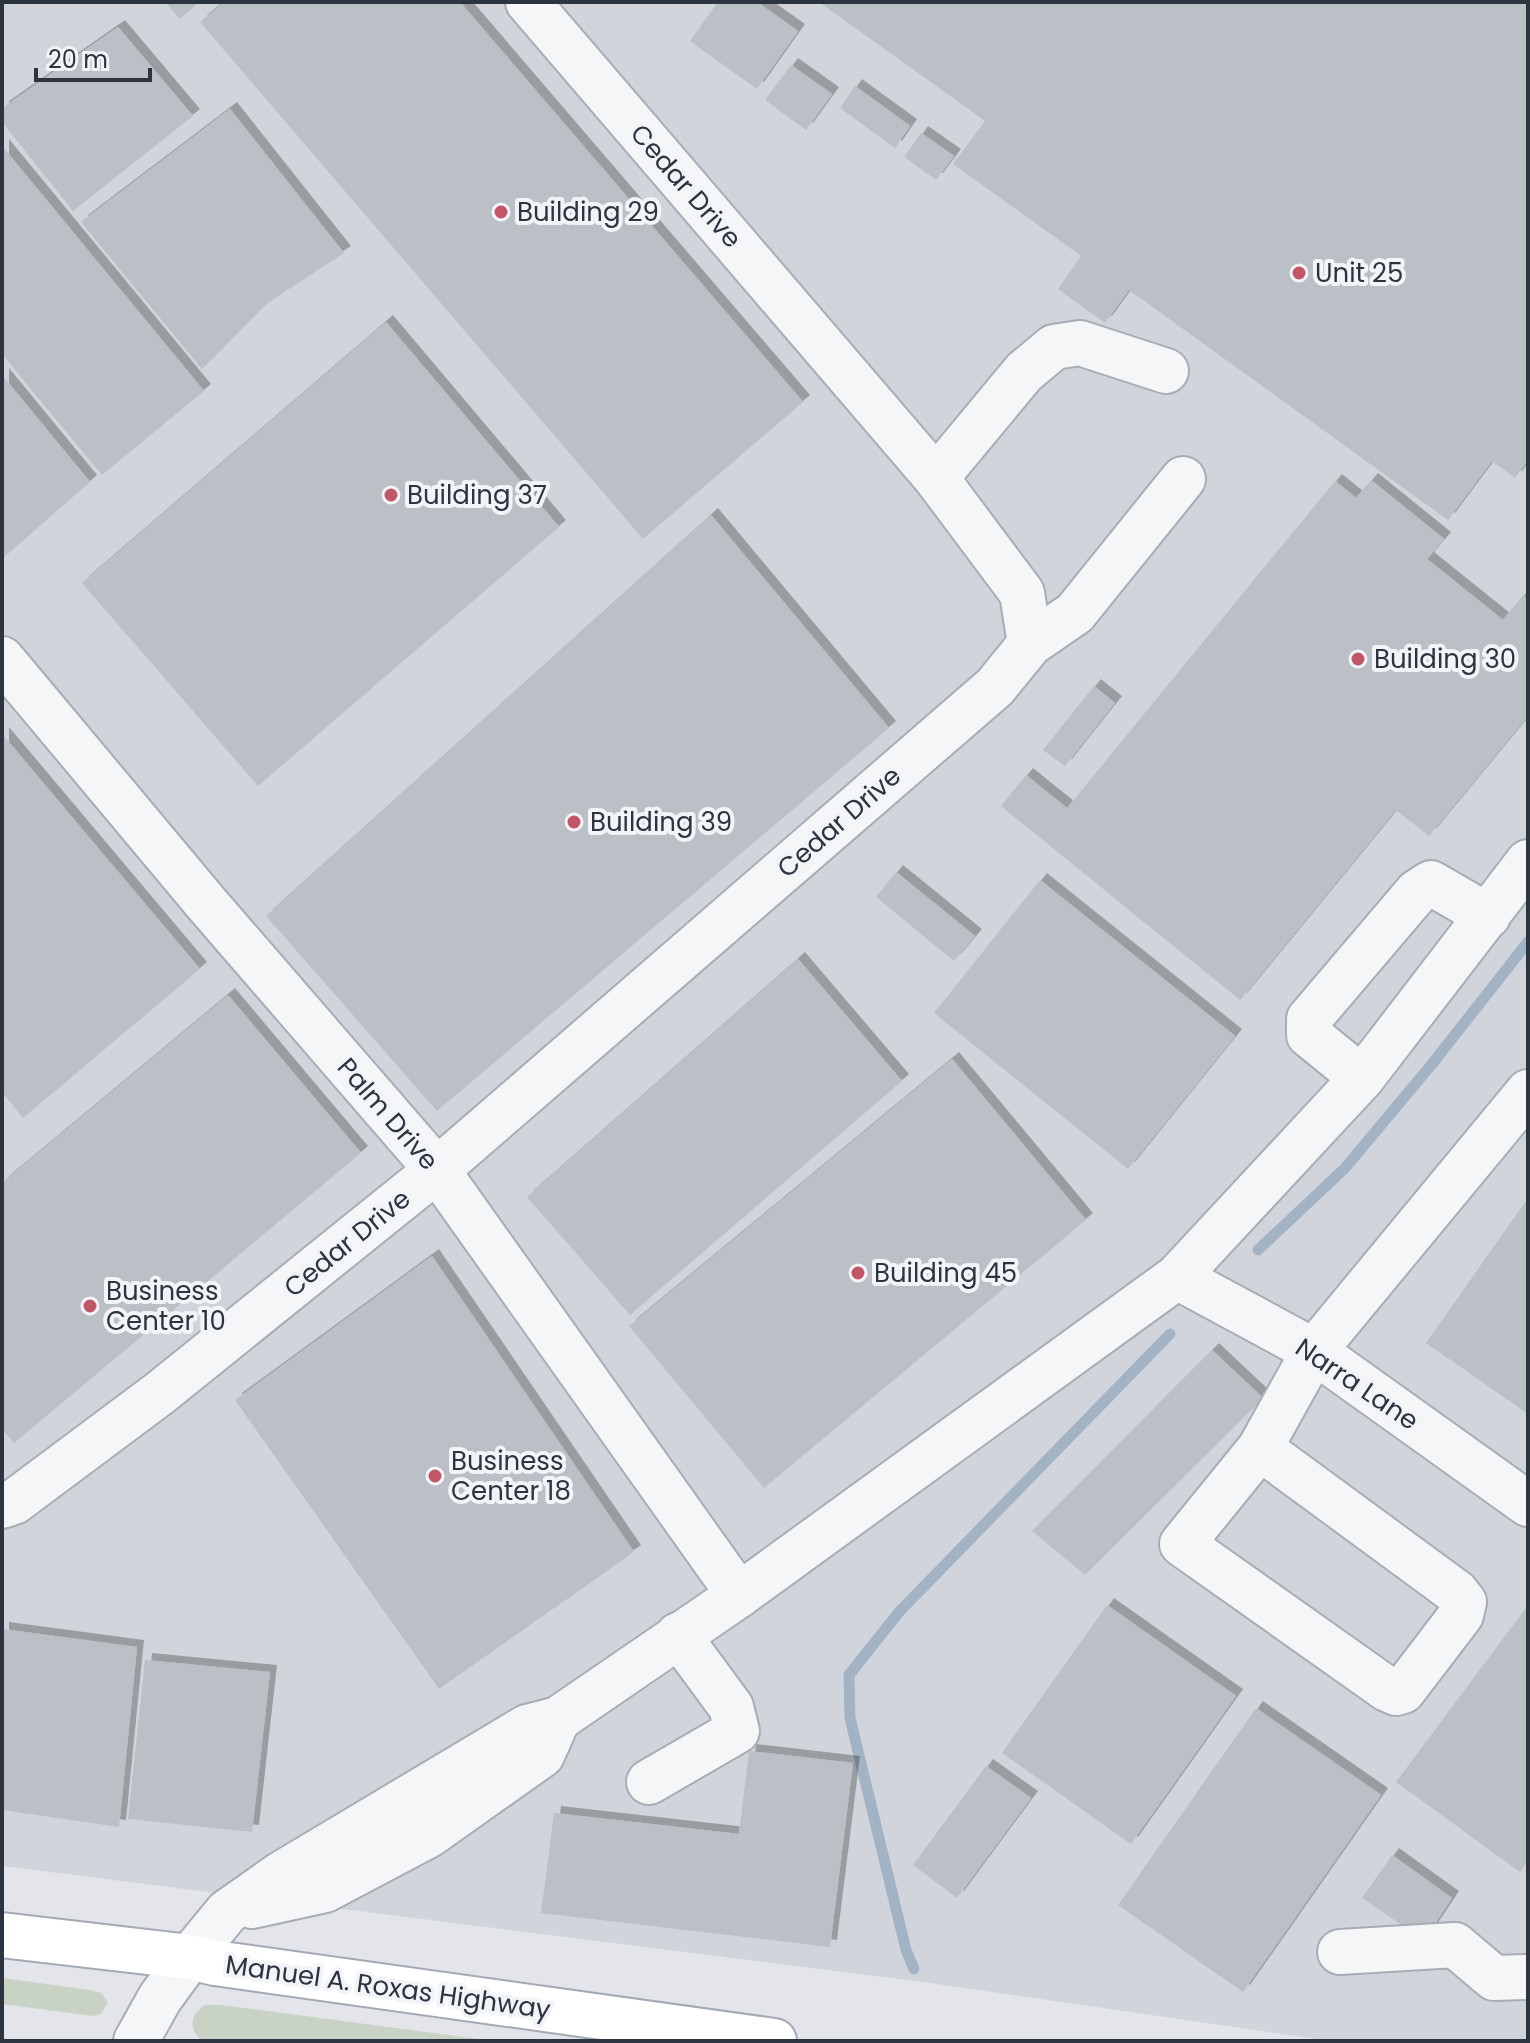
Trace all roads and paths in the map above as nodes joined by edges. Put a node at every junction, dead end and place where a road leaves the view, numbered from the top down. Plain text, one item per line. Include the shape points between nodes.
1 (528, 2) edge
2 (1166, 371) dead end
3 (936, 478) junction
4 (1183, 479) dead end
5 (1030, 644) junction
6 (2, 659) edge
7 (1528, 862) edge
8 (1488, 916) junction
9 (1362, 1078) junction
10 (1528, 1092) edge
11 (437, 1170) junction
12 (1177, 1277) junction
13 (1314, 1351) junction
14 (1260, 1448) junction
15 (1528, 1504) edge
16 (2, 1506) edge
17 (739, 1595) junction
18 (678, 1635) junction
19 (649, 1782) dead end
20 (2, 1935) edge
21 (1340, 1952) dead end
22 (190, 1957) junction
23 (1528, 1977) edge
24 (136, 2041) edge
25 (774, 2041) edge

1 - 3 street, Cedar Drive
2 - 3 street via 1080,343 1054,347 1024,372
3 - 5 street, Cedar Drive via 1022,593
4 - 5 street via 1075,613
5 - 11 street, Cedar Drive via 995,687
6 - 11 street, Palm Drive
7 - 8 street
8 - 9 street
8 - 9 street via 1431,883 1417,892 1309,1019 1309,1035
9 - 12 street
10 - 13 street
11 - 16 street, Cedar Drive via 160,1393
11 - 17 street, Palm Drive
12 - 13 street, Narra Lane
12 - 17 street
13 - 14 street
13 - 15 street, Narra Lane
14 - 14 street via 1182,1544 1387,1689 1403,1691 1461,1615 1464,1602
17 - 18 street
18 - 19 street via 731,1707 737,1731
18 - 22 street via 558,1719 542,1755 429,1835 325,1890 227,1912
20 - 22 main road, Manuel A. Roxas Highway
21 - 23 street via 1455,1945 1494,1978
22 - 24 street
22 - 25 main road, Manuel A. Roxas Highway

